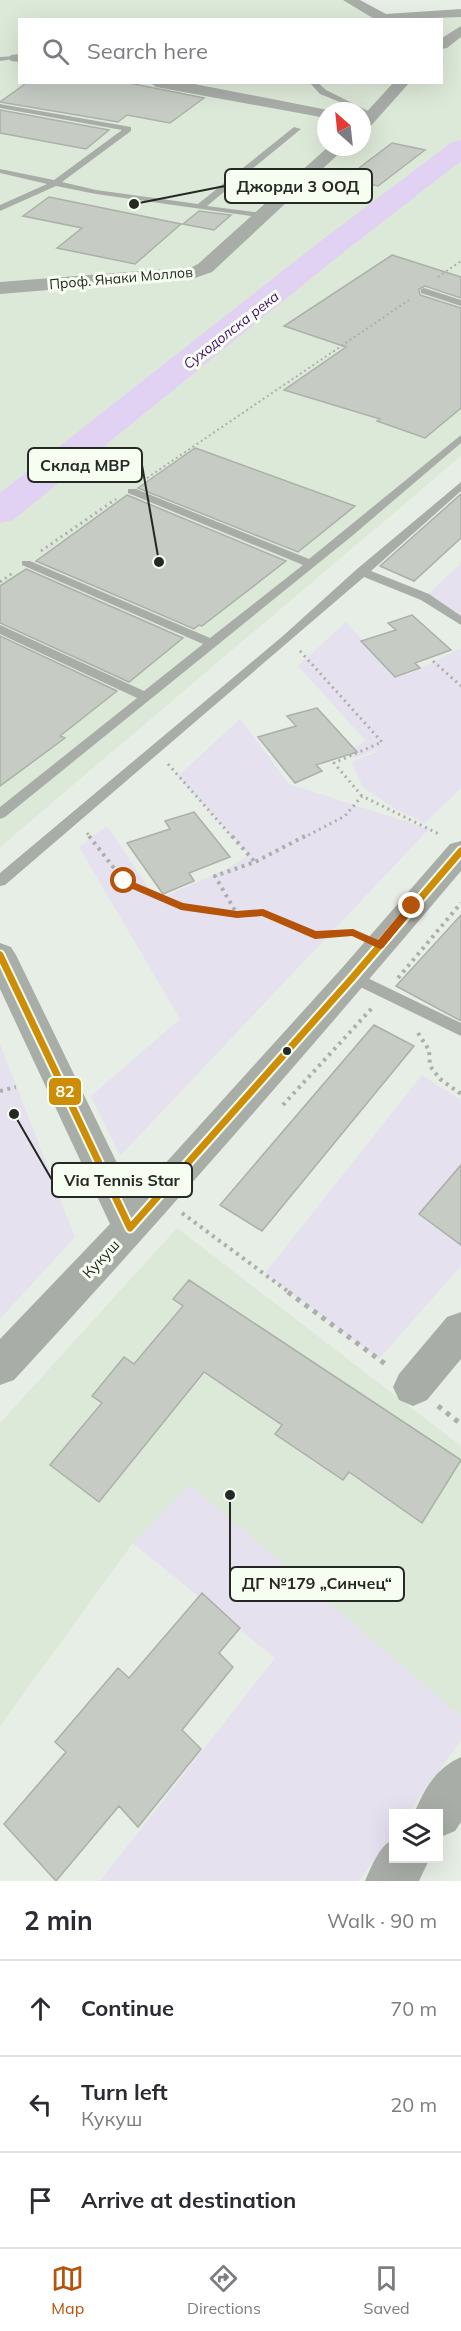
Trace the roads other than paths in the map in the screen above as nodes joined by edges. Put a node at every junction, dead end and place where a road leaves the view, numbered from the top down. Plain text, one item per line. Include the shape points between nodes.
1 (350, 0) edge
2 (461, 14) edge
3 (386, 18) edge
4 (461, 30) edge
5 (443, 44) edge
6 (18, 58) edge
7 (0, 59) edge
8 (167, 84) edge
9 (314, 84) edge
10 (401, 84) edge
11 (338, 102) edge
12 (0, 106) edge
13 (317, 111) edge
14 (371, 115) edge
15 (297, 129) dead end
16 (328, 156) edge
17 (0, 171) edge
18 (57, 182) junction
19 (200, 207) junction
20 (0, 208) edge
21 (262, 216) junction
22 (0, 288) edge
23 (424, 291) road end
24 (461, 303) edge
25 (461, 438) edge
26 (461, 484) edge
27 (132, 491) road end
28 (26, 563) road end
29 (311, 564) junction
30 (361, 571) junction
31 (461, 621) edge
32 (0, 629) edge
33 (213, 644) junction
34 (146, 697) junction
35 (0, 814) edge
36 (461, 851) edge
37 (0, 881) edge
38 (0, 955) edge
39 (353, 977) junction
40 (461, 1030) edge
41 (130, 1228) junction
42 (461, 1330) edge
43 (0, 1367) edge
44 (413, 1387) road end
45 (461, 1780) edge
46 (441, 1809) edge
47 (403, 1863) edge
48 (390, 1881) edge

1 - 3 street
2 - 3 street
4 - 5 street
6 - 7 lane
8 - 13 street
9 - 11 lane
10 - 14 street
12 - 18 lane via 128,129
15 - 19 lane
16 - 21 street, Проф. Янаки Моллов
17 - 18 lane
18 - 19 lane via 96,192
18 - 20 lane
19 - 21 lane
21 - 22 street, Проф. Янаки Моллов via 205,268 195,272
23 - 24 lane
25 - 29 lane
26 - 30 lane
27 - 29 lane
28 - 33 lane
29 - 33 lane
30 - 31 lane via 425,597
30 - 37 lane via 288,638
32 - 34 lane
33 - 34 lane
34 - 35 lane
36 - 39 street, Кукуш
38 - 41 street
39 - 40 lane
39 - 41 street, Кукуш via 171,1204
41 - 43 street, Кукуш
42 - 44 street
45 - 46 street
47 - 48 street

